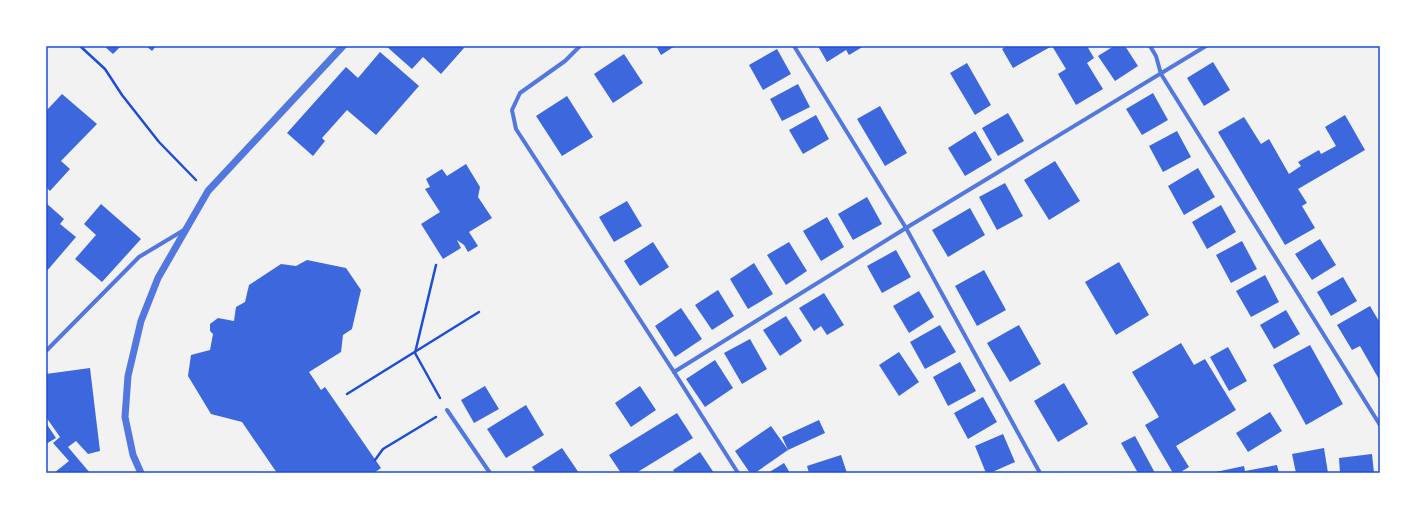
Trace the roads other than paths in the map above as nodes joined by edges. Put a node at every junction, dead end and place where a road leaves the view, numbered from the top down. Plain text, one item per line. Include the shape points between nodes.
1 (343, 46) edge
2 (580, 46) edge
3 (794, 46) edge
4 (1150, 46) edge
5 (1206, 46) edge
6 (1161, 74) junction
7 (906, 228) junction
8 (186, 229) junction
9 (46, 351) edge
10 (674, 372) junction
11 (447, 410) road end
12 (1380, 425) edge
13 (141, 473) edge
14 (490, 473) edge
15 (738, 473) edge
16 (1040, 473) edge

1 - 8 street via 208,191
2 - 10 street via 565,61 520,93 512,110 516,129
3 - 7 street
4 - 6 street
5 - 6 street
6 - 7 street
6 - 12 street
7 - 10 street
7 - 16 street
8 - 9 street via 139,257
8 - 13 street via 158,278 132,353 125,417 133,455
10 - 15 street
11 - 14 street

